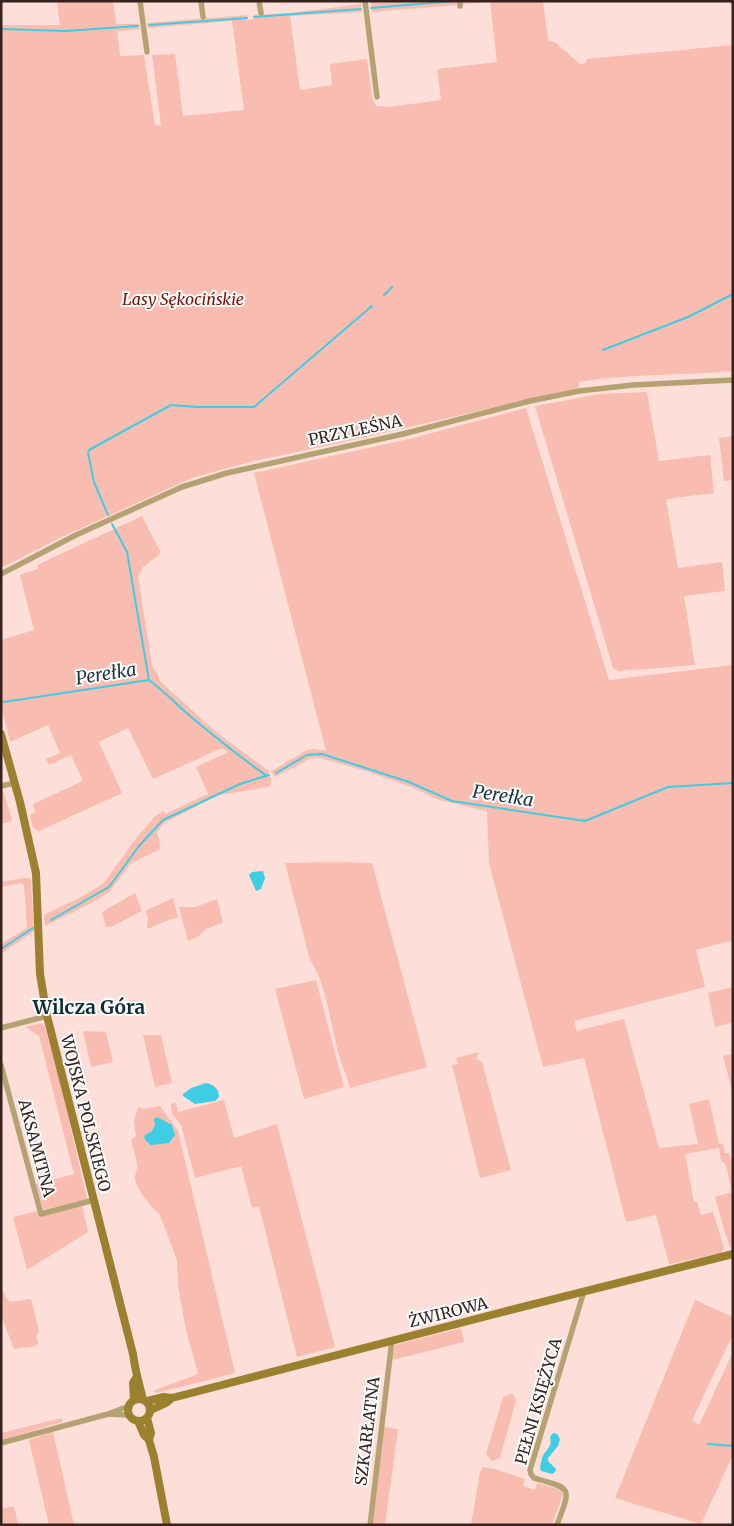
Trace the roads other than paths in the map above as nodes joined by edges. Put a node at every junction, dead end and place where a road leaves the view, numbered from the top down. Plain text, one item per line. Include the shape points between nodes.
1 (140, 1) edge
2 (201, 1) edge
3 (259, 1) edge
4 (365, 1) edge
5 (261, 13) dead end
6 (203, 17) dead end
7 (147, 52) dead end
8 (377, 97) dead end
9 (733, 380) edge
10 (1, 574) edge
11 (1, 734) edge
12 (15, 783) junction
13 (1, 786) edge
14 (48, 1016) junction
15 (1, 1028) edge
16 (1, 1065) edge
17 (94, 1200) junction
18 (733, 1254) edge
19 (584, 1291) junction
20 (392, 1340) junction
21 (136, 1378) junction
22 (172, 1398) junction
23 (145, 1400) junction
24 (132, 1403) junction
25 (151, 1410) junction
26 (108, 1414) junction
27 (129, 1415) junction
28 (147, 1418) junction
29 (138, 1421) junction
30 (150, 1440) junction
31 (1, 1443) edge
32 (167, 1525) edge
33 (370, 1525) edge
34 (557, 1525) edge

1 - 7 street
2 - 6 street
3 - 5 street
4 - 8 street
9 - 10 street, PRZYLEŚNA via 579,391 227,473 182,487
11 - 12 street, WOJSKA POLSKIEGO
12 - 13 street
12 - 14 street, WOJSKA POLSKIEGO via 36,873 40,974
14 - 15 street
14 - 17 street, WOJSKA POLSKIEGO
16 - 17 street, AKSAMITNA via 41,1214
17 - 21 street, WOJSKA POLSKIEGO
18 - 19 street, ŻWIROWA
19 - 20 street, ŻWIROWA
19 - 34 street, PEŁNI KSIĘŻYCA via 530,1470 534,1478 561,1486 566,1492
20 - 22 street, ŻWIROWA
20 - 33 street, SZKARŁATNA
21 - 23 street, WOJSKA POLSKIEGO
21 - 24 street, WOJSKA POLSKIEGO
22 - 23 street, ŻWIROWA
22 - 25 street, ŻWIROWA
23 - 24 street
23 - 25 street
24 - 26 street
24 - 27 street
25 - 28 street
26 - 27 street
26 - 31 street
27 - 29 street
28 - 29 street
28 - 30 street
29 - 30 street
30 - 32 street

